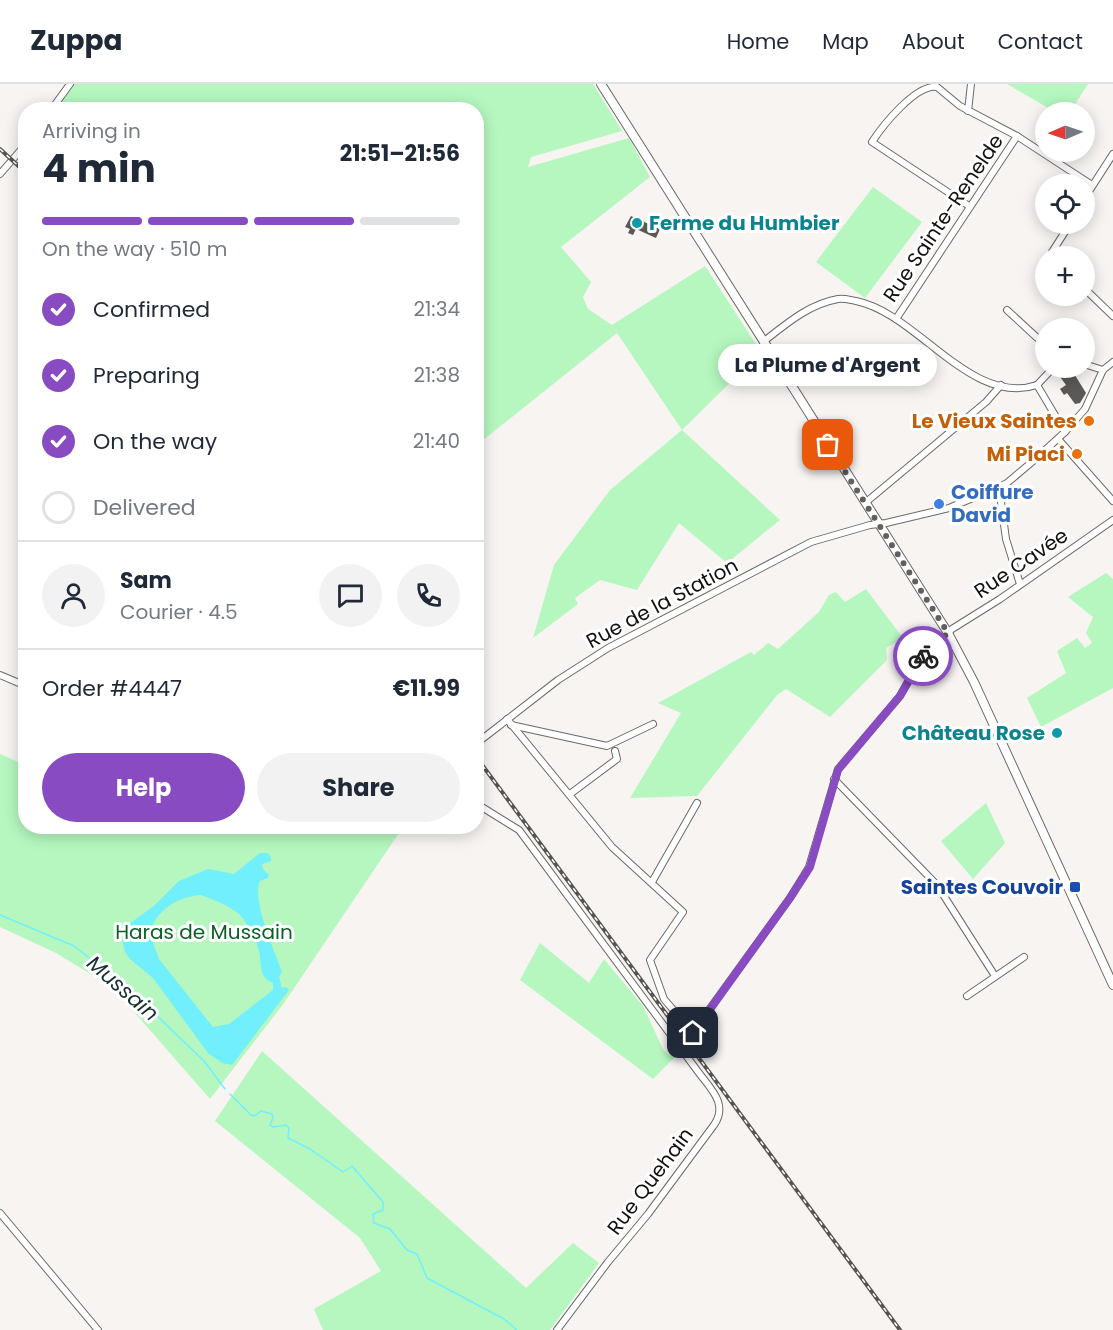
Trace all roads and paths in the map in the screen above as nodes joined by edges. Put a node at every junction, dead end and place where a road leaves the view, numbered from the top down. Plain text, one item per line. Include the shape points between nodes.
1 (70, 84) edge
2 (601, 84) edge
3 (971, 84) edge
4 (57, 102) edge
5 (968, 111) junction
6 (1017, 136) junction
7 (18, 153) edge
8 (1113, 154) edge
9 (0, 174) edge
10 (1075, 174) edge
11 (1095, 181) edge
12 (969, 206) junction
13 (1095, 299) edge
14 (1007, 310) dead end
15 (1113, 316) edge
16 (896, 319) junction
17 (1035, 336) edge
18 (764, 342) junction
19 (1113, 362) edge
20 (1095, 368) edge
21 (1102, 370) junction
22 (1043, 378) edge
23 (1001, 385) junction
24 (1036, 385) junction
25 (1065, 432) junction
26 (1058, 439) junction
27 (999, 487) junction
28 (1113, 501) edge
29 (865, 503) junction
30 (1113, 520) edge
31 (879, 525) junction
32 (1020, 584) junction
33 (948, 633) junction
34 (0, 675) edge
35 (18, 683) edge
36 (509, 722) junction
37 (653, 724) dead end
38 (484, 738) edge
39 (615, 751) dead end
40 (834, 779) junction
41 (570, 794) junction
42 (697, 803) dead end
43 (484, 808) edge
44 (652, 882) junction
45 (1024, 957) dead end
46 (995, 976) junction
47 (1113, 985) edge
48 (967, 996) dead end
49 (0, 1213) edge
50 (98, 1330) edge
51 (557, 1330) edge

1 - 4 street
2 - 18 main road
3 - 5 street
5 - 6 street
5 - 12 street via 937,87 930,86 886,121 872,142
6 - 10 street
6 - 12 street, Rue Sainte-Renelde
7 - 9 street
8 - 11 street
12 - 16 street, Rue Sainte-Renelde
13 - 15 street
14 - 17 street
16 - 18 street via 878,308 838,299 794,317
16 - 23 street via 960,367
18 - 29 main road
19 - 21 street
20 - 21 street
21 - 25 street, Rue de la Station via 1085,409
22 - 24 street
23 - 24 street via 1024,389
23 - 29 street via 986,402
24 - 25 street
25 - 26 street, Rue de la Station
26 - 27 street, Rue de la Station
26 - 28 street
27 - 31 street, Rue de la Station via 949,508
27 - 32 street via 1006,539
29 - 31 main road
30 - 32 street, Rue Cavée
31 - 33 main road
31 - 36 street, Rue de la Station via 811,542 608,648
32 - 33 street, Rue Cavée
33 - 40 street via 923,655 900,696 843,762
33 - 47 main road
34 - 35 street
36 - 37 street via 607,746
36 - 38 street, Rue de la Station
36 - 41 street
39 - 41 street via 617,759
40 - 44 street via 810,867 692,1034 664,999 650,960 683,912
40 - 46 street via 937,885
41 - 44 street via 612,847
42 - 44 street
43 - 51 street, Rue Quehain via 519,830 720,1106 719,1118
45 - 46 street
46 - 48 street
49 - 50 street

